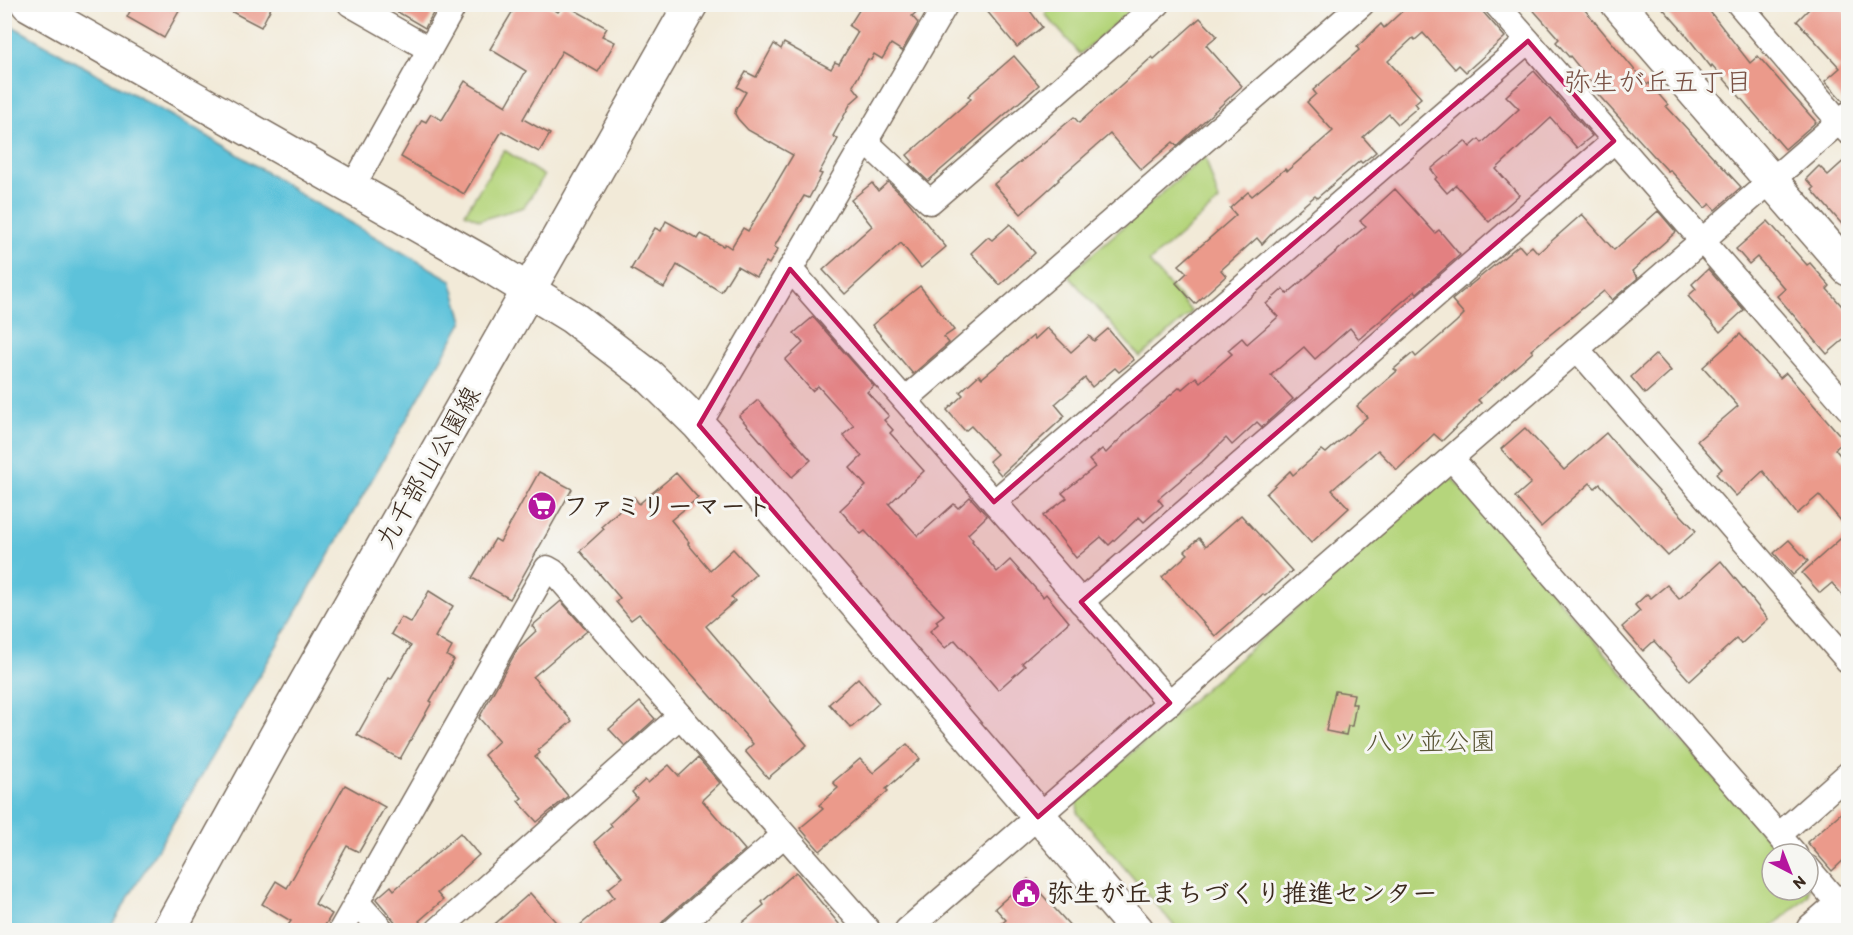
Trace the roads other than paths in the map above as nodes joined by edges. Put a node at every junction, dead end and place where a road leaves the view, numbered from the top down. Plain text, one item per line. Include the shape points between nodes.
1 (28, 4) edge
2 (350, 4) edge
3 (455, 4) edge
4 (691, 4) edge
5 (946, 4) edge
6 (1158, 4) edge
7 (1362, 4) edge
8 (1496, 4) edge
9 (1618, 4) edge
10 (1753, 9) edge
11 (1528, 41) junction
12 (429, 49) junction
13 (1845, 123) edge
14 (865, 141) junction
15 (1614, 141) junction
16 (1773, 181) junction
17 (352, 188) junction
18 (1702, 242) junction
19 (790, 269) junction
20 (1848, 269) edge
21 (528, 291) junction
22 (1578, 350) junction
23 (905, 400) junction
24 (1848, 408) edge
25 (699, 425) junction
26 (1452, 459) junction
27 (994, 502) junction
28 (1081, 602) junction
29 (1848, 661) edge
30 (1170, 703) junction
31 (680, 716) junction
32 (1848, 774) edge
33 (1038, 816) junction
34 (784, 835) junction
35 (1779, 835) junction
36 (1785, 842) edge
37 (1820, 880) edge
38 (357, 903) junction
39 (1846, 907) edge
40 (169, 930) edge
41 (341, 930) edge
42 (382, 930) edge
43 (438, 930) edge
44 (674, 930) edge
45 (868, 930) edge
46 (907, 930) edge
47 (1137, 930) edge
48 (1813, 930) edge

1 - 17 street
2 - 12 street
3 - 12 street
4 - 21 street, 九千部山公園線
5 - 14 street
6 - 14 street via 930,202
7 - 23 street
8 - 11 street
9 - 16 street
10 - 13 street
11 - 15 street
11 - 27 street
12 - 17 street
13 - 16 street
14 - 19 street
15 - 18 street
15 - 28 street
16 - 18 street
16 - 20 street
17 - 21 street
18 - 22 street
18 - 24 street
19 - 23 street
19 - 25 street
21 - 25 street via 572,317 649,376
21 - 40 street, 九千部山公園線
22 - 26 street
22 - 29 street
23 - 27 street
25 - 33 street
26 - 30 street
26 - 35 street
27 - 28 street
28 - 30 street
30 - 33 street
31 - 34 street
31 - 38 street via 547,568
31 - 43 street
32 - 35 street
33 - 46 street
33 - 47 street
34 - 44 street
34 - 45 street
35 - 36 street
37 - 39 street
38 - 41 street
38 - 42 street
39 - 48 street

